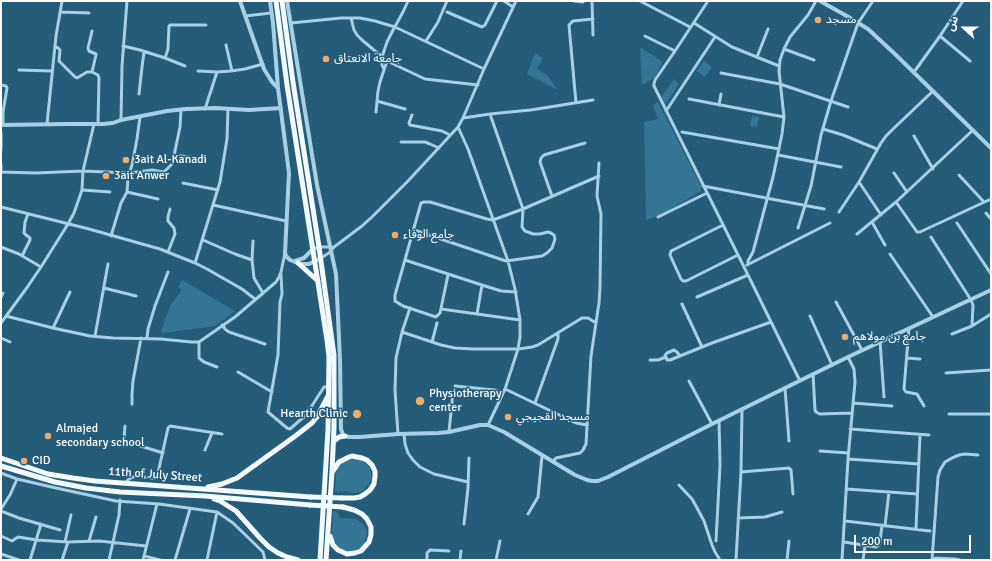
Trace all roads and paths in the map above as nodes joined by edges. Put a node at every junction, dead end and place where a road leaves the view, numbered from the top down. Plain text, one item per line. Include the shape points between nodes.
1 (62, 1) edge
2 (127, 1) edge
3 (240, 1) edge
4 (270, 1) edge
5 (276, 1) edge
6 (282, 1) edge
7 (287, 1) edge
8 (408, 1) edge
9 (447, 1) edge
10 (497, 1) edge
11 (504, 1) edge
12 (516, 1) edge
13 (574, 1) edge
14 (592, 1) edge
15 (640, 1) edge
16 (708, 1) edge
17 (816, 1) edge
18 (820, 1) edge
19 (873, 1) edge
20 (963, 1) edge
21 (583, 2) dead end
22 (514, 7) junction
23 (61, 12) junction
24 (447, 12) dead end
25 (89, 13) dead end
26 (271, 13) junction
27 (245, 16) junction
28 (351, 18) junction
29 (593, 19) junction
30 (858, 22) junction
31 (291, 23) junction
32 (694, 23) junction
33 (206, 25) dead end
34 (395, 27) junction
35 (690, 27) junction
36 (768, 29) dead end
37 (92, 31) dead end
38 (593, 35) dead end
39 (645, 36) dead end
40 (940, 36) junction
41 (716, 37) junction
42 (426, 41) junction
43 (226, 45) dead end
44 (55, 46) junction
45 (123, 46) junction
46 (784, 49) junction
47 (675, 51) junction
48 (144, 52) junction
49 (382, 57) junction
50 (757, 57) junction
51 (165, 58) junction
52 (814, 60) dead end
53 (387, 61) junction
54 (970, 61) dead end
55 (263, 64) junction
56 (185, 66) dead end
57 (779, 66) junction
58 (384, 69) junction
59 (484, 69) junction
60 (20, 70) dead end
61 (52, 71) junction
62 (198, 71) dead end
63 (232, 71) junction
64 (92, 72) junction
65 (217, 72) junction
66 (914, 72) junction
67 (721, 73) dead end
68 (780, 84) junction
69 (1, 85) edge
70 (478, 85) junction
71 (278, 88) junction
72 (933, 91) junction
73 (139, 94) dead end
74 (720, 94) dead end
75 (689, 99) dead end
76 (593, 100) dead end
77 (377, 101) junction
78 (831, 101) junction
79 (576, 103) junction
80 (719, 105) junction
81 (848, 107) dead end
82 (281, 108) junction
83 (205, 109) junction
84 (228, 109) junction
85 (405, 109) dead end
86 (181, 110) junction
87 (666, 111) junction
88 (376, 112) dead end
89 (490, 114) junction
90 (412, 115) dead end
91 (140, 117) junction
92 (784, 117) junction
93 (464, 118) junction
94 (121, 120) junction
95 (46, 124) junction
96 (96, 124) junction
97 (2, 125) edge
98 (458, 127) junction
99 (823, 129) junction
100 (973, 130) junction
101 (1, 132) edge
102 (682, 132) dead end
103 (450, 135) junction
104 (914, 136) dead end
105 (401, 142) dead end
106 (585, 143) dead end
107 (439, 148) junction
108 (991, 148) edge
109 (779, 149) junction
110 (1, 150) edge
111 (878, 150) junction
112 (174, 155) junction
113 (778, 155) junction
114 (195, 158) dead end
115 (816, 162) junction
116 (599, 163) dead end
117 (1, 164) edge
118 (841, 167) dead end
119 (933, 169) junction
120 (83, 171) junction
121 (1, 172) edge
122 (894, 172) dead end
123 (129, 173) junction
124 (959, 175) dead end
125 (599, 176) junction
126 (859, 182) junction
127 (183, 183) dead end
128 (703, 186) junction
129 (82, 190) junction
130 (218, 190) junction
131 (110, 192) dead end
132 (127, 192) junction
133 (908, 192) junction
134 (707, 193) junction
135 (552, 196) junction
136 (768, 198) junction
137 (158, 199) dead end
138 (991, 199) edge
139 (896, 202) junction
140 (984, 202) junction
141 (213, 204) junction
142 (806, 205) junction
143 (1, 207) edge
144 (523, 209) junction
145 (824, 209) dead end
146 (170, 210) dead end
147 (839, 212) dead end
148 (986, 213) dead end
149 (28, 214) junction
150 (881, 215) junction
151 (658, 217) dead end
152 (991, 219) edge
153 (493, 220) junction
154 (286, 221) junction
155 (872, 222) junction
156 (830, 223) dead end
157 (957, 223) dead end
158 (68, 224) junction
159 (723, 225) junction
160 (798, 228) dead end
161 (414, 230) junction
162 (856, 234) dead end
163 (111, 236) junction
164 (931, 237) dead end
165 (203, 240) junction
166 (253, 241) dead end
167 (885, 245) dead end
168 (1, 247) edge
169 (319, 247) junction
170 (332, 248) junction
171 (312, 250) junction
172 (168, 252) junction
173 (285, 253) junction
174 (890, 254) dead end
175 (738, 255) junction
176 (22, 256) junction
177 (321, 258) junction
178 (252, 260) junction
179 (406, 260) junction
180 (508, 261) junction
181 (195, 262) junction
182 (296, 262) junction
183 (315, 262) junction
184 (108, 264) dead end
185 (748, 264) junction
186 (41, 266) junction
187 (744, 266) junction
188 (168, 272) dead end
189 (281, 272) junction
190 (991, 274) edge
191 (448, 275) junction
192 (748, 275) junction
193 (318, 282) junction
194 (482, 285) junction
195 (104, 288) junction
196 (991, 290) edge
197 (70, 292) dead end
198 (516, 292) junction
199 (3, 293) dead end
200 (263, 293) junction
201 (136, 296) dead end
202 (697, 296) dead end
203 (1, 297) edge
204 (255, 299) junction
205 (971, 300) junction
206 (836, 302) dead end
207 (682, 304) dead end
208 (410, 308) junction
209 (441, 309) junction
210 (477, 314) junction
211 (991, 314) edge
212 (6, 316) junction
213 (810, 316) dead end
214 (933, 317) junction
215 (520, 320) junction
216 (771, 322) junction
217 (1, 323) edge
218 (437, 323) dead end
219 (596, 323) junction
220 (222, 325) junction
221 (972, 326) junction
222 (53, 328) junction
223 (909, 328) junction
224 (402, 332) junction
225 (558, 333) junction
226 (952, 334) dead end
227 (95, 336) junction
228 (1, 338) edge
229 (141, 338) junction
230 (147, 338) junction
231 (880, 341) junction
232 (10, 342) dead end
233 (199, 342) junction
234 (432, 342) junction
235 (265, 344) dead end
236 (702, 347) junction
237 (518, 349) junction
238 (862, 350) junction
239 (680, 356) junction
240 (848, 357) junction
241 (666, 358) junction
242 (907, 358) junction
243 (920, 359) dead end
244 (650, 360) dead end
245 (832, 364) junction
246 (217, 368) dead end
247 (991, 370) edge
248 (238, 372) dead end
249 (946, 373) dead end
250 (812, 374) junction
251 (689, 381) dead end
252 (800, 381) junction
253 (454, 386) dead end
254 (329, 387) junction
255 (785, 388) junction
256 (505, 389) junction
257 (272, 392) junction
258 (453, 392) dead end
259 (503, 393) junction
260 (328, 395) junction
261 (884, 397) dead end
262 (535, 403) junction
263 (853, 403) junction
264 (132, 404) dead end
265 (892, 406) dead end
266 (924, 406) dead end
267 (742, 409) junction
268 (852, 413) junction
269 (949, 414) dead end
270 (991, 414) edge
271 (719, 420) junction
272 (712, 424) junction
273 (488, 425) junction
274 (587, 425) junction
275 (125, 426) dead end
276 (850, 429) junction
277 (449, 432) junction
278 (212, 433) junction
279 (222, 434) dead end
280 (398, 434) junction
281 (404, 434) junction
282 (920, 435) junction
283 (929, 435) dead end
284 (346, 436) junction
285 (334, 441) junction
286 (789, 441) dead end
287 (206, 450) dead end
288 (820, 451) dead end
289 (163, 453) junction
290 (848, 454) junction
291 (978, 455) dead end
292 (542, 456) junction
293 (1, 458) edge
294 (469, 458) dead end
295 (848, 459) junction
296 (553, 462) junction
297 (919, 464) junction
298 (1, 467) edge
299 (332, 472) junction
300 (741, 472) junction
301 (1, 473) edge
302 (17, 479) junction
303 (468, 482) junction
304 (123, 484) junction
305 (679, 485) dead end
306 (198, 488) junction
307 (846, 489) junction
308 (889, 492) junction
309 (793, 494) dead end
310 (917, 494) junction
311 (195, 496) junction
312 (205, 496) junction
313 (120, 500) junction
314 (157, 504) junction
315 (190, 509) junction
316 (1, 510) edge
317 (217, 512) junction
318 (782, 512) dead end
319 (528, 514) dead end
320 (71, 515) dead end
321 (96, 518) dead end
322 (738, 518) junction
323 (845, 521) junction
324 (41, 524) junction
325 (464, 524) dead end
326 (884, 525) junction
327 (916, 529) junction
328 (60, 530) dead end
329 (930, 531) dead end
330 (328, 532) junction
331 (1, 536) edge
332 (37, 540) junction
333 (500, 540) dead end
334 (89, 541) junction
335 (716, 541) dead end
336 (789, 541) dead end
337 (66, 542) junction
338 (113, 542) junction
339 (844, 542) junction
340 (146, 546) junction
341 (865, 546) junction
342 (449, 550) dead end
343 (461, 551) dead end
344 (1, 554) edge
345 (144, 558) edge
346 (932, 559) edge
347 (19, 560) edge
348 (30, 560) edge
349 (62, 560) edge
350 (109, 560) edge
351 (160, 560) edge
352 (175, 560) edge
353 (207, 560) edge
354 (265, 560) edge
355 (298, 560) edge
356 (320, 560) edge
357 (326, 560) edge
358 (427, 560) edge
359 (460, 560) edge
360 (496, 560) edge
361 (720, 560) edge
362 (736, 560) edge
363 (787, 560) edge
364 (842, 560) edge
365 (863, 560) edge
366 (960, 560) edge

1 - 23 street
2 - 45 street
3 - 27 street
4 - 26 street
5 - 171 highway
6 - 169 highway
7 - 31 street
8 - 34 street
9 - 42 street
10 - 24 street via 482,28
11 - 22 street
12 - 22 street
13 - 21 street
14 - 29 street
15 - 35 street
16 - 32 street
17 - 46 street
18 - 30 street
19 - 30 street
20 - 40 street
22 - 59 street
23 - 25 street
23 - 44 street
26 - 27 street
26 - 71 street
27 - 55 street
28 - 31 street
28 - 34 street via 367,19
28 - 49 street via 358,35
29 - 38 street
29 - 79 street via 573,21 570,25
30 - 66 street
30 - 78 street
31 - 170 street via 317,185
32 - 35 street
32 - 41 street
33 - 51 street via 170,25
34 - 42 street
34 - 49 street
35 - 47 street
36 - 50 street
37 - 64 street via 88,48 96,55
39 - 47 street
40 - 54 street
40 - 66 street
41 - 50 street
41 - 87 street
42 - 59 street
43 - 63 street
44 - 61 street
44 - 64 street via 60,50 59,61 75,77
45 - 48 street
45 - 94 street
46 - 52 street
46 - 57 street
47 - 87 street via 654,84
48 - 51 street
48 - 73 street
49 - 53 street
49 - 58 street
50 - 57 street
51 - 56 street
53 - 58 street
53 - 70 street via 424,80
55 - 63 street
55 - 71 street
57 - 68 street
58 - 77 street
59 - 70 street
60 - 61 street
61 - 95 street
62 - 65 street
63 - 65 street
64 - 96 street via 99,78
65 - 83 street
66 - 72 street
67 - 68 street
68 - 78 street
68 - 92 street
69 - 97 street via 7,88
70 - 93 street
71 - 82 street
72 - 100 street
72 - 111 street via 893,129
74 - 80 street
75 - 80 street
76 - 79 street
77 - 85 street
77 - 88 street
78 - 81 street
78 - 99 street
79 - 89 street
80 - 92 street
82 - 84 street
82 - 154 street via 288,173
83 - 84 street
83 - 86 street
84 - 130 street via 224,160
86 - 91 street
86 - 112 street
87 - 128 street
89 - 93 street
89 - 144 street
90 - 103 street via 410,124
91 - 94 street
91 - 123 street
92 - 109 street
93 - 98 street
94 - 96 street
95 - 96 street
95 - 97 street
96 - 120 street
98 - 103 street
98 - 153 street
99 - 111 street
99 - 115 street
100 - 108 street
100 - 119 street
101 - 110 street
102 - 109 street
103 - 107 street
104 - 119 street
105 - 107 street via 425,142
106 - 135 street via 541,158 540,162
107 - 170 street via 373,216
109 - 113 street
111 - 126 street
112 - 114 street
112 - 123 street via 171,165 164,172 152,170
113 - 115 street
113 - 136 street
115 - 118 street
115 - 142 street
116 - 125 street
117 - 121 street
119 - 133 street
120 - 121 street
120 - 123 street
120 - 129 street
122 - 133 street
123 - 132 street
124 - 140 street
125 - 135 street
125 - 219 street via 597,196 601,214 600,287
126 - 147 street
126 - 150 street
127 - 130 street
128 - 134 street
128 - 136 street
129 - 131 street
129 - 158 street
130 - 141 street
132 - 137 street
132 - 163 street
133 - 139 street
134 - 151 street
134 - 159 street
135 - 144 street
136 - 142 street
136 - 185 street
138 - 140 street
139 - 140 street via 917,232 920,232
139 - 150 street
141 - 154 street
141 - 165 street
142 - 145 street
142 - 160 street
143 - 149 street
144 - 153 street
144 - 180 street via 523,229 533,234 551,233 554,245 542,256
146 - 172 street via 168,221 175,234
148 - 152 street
149 - 158 street
149 - 176 street via 24,233 30,240
150 - 155 street
153 - 161 street via 424,202 421,203
153 - 180 street
154 - 173 street
155 - 162 street
155 - 167 street
156 - 185 street
157 - 190 street
158 - 163 street
158 - 186 street
159 - 175 street
159 - 175 street via 671,251 670,255 681,279 686,281
161 - 179 street
161 - 180 street
163 - 172 street
164 - 205 street
165 - 178 street
165 - 181 street
166 - 178 street
168 - 176 street
169 - 170 street
169 - 171 street
169 - 177 highway
170 - 177 street
170 - 284 street via 339,332 341,429
171 - 182 street
171 - 183 highway
172 - 181 street
173 - 182 street
173 - 189 street
174 - 214 street
175 - 187 street
176 - 186 street
177 - 183 street
177 - 285 highway via 334,355
178 - 200 street via 254,278
179 - 191 street
179 - 208 street via 395,301
180 - 198 street
181 - 204 street
182 - 183 street
182 - 193 highway
183 - 193 highway
184 - 195 street
185 - 187 street
186 - 212 street
187 - 192 street
188 - 230 street via 154,306
189 - 200 street via 276,282
189 - 257 street via 278,355
191 - 194 street
191 - 209 street
192 - 202 street
192 - 216 street
193 - 254 highway via 328,346
194 - 198 street via 501,291
194 - 210 street
195 - 201 street
195 - 227 street
196 - 205 street
197 - 222 street
198 - 215 street
199 - 203 street
200 - 204 street
204 - 220 street
205 - 214 street
205 - 221 street
206 - 238 street
207 - 236 street
208 - 209 street via 434,317 438,316
208 - 224 street
209 - 210 street
210 - 215 street
211 - 221 street
212 - 217 street
212 - 222 street
213 - 245 street
214 - 223 street
215 - 237 street
216 - 236 street
216 - 252 street
218 - 234 street
219 - 225 street via 584,318
219 - 274 street via 591,356
220 - 233 street
220 - 235 street via 229,332
221 - 226 street
222 - 227 street
223 - 231 street
223 - 242 street
224 - 234 street
224 - 280 street via 395,375
225 - 237 street via 538,345
225 - 262 street via 558,340
227 - 229 street
228 - 232 street
229 - 230 street
229 - 264 street via 132,388
230 - 233 street
231 - 238 street
231 - 261 street
233 - 246 street via 199,358
234 - 237 street via 473,350
236 - 239 street
237 - 256 street
238 - 240 street
239 - 241 street via 669,360
239 - 241 street via 674,350 667,353
240 - 245 street
240 - 263 street via 855,375
241 - 244 street
242 - 243 street
242 - 266 street via 905,391 917,394
245 - 250 street
247 - 249 street
248 - 257 street
250 - 252 street
250 - 268 street via 816,412
251 - 272 street
252 - 255 street
253 - 259 street
254 - 257 street via 324,387 306,415 290,429 268,412
254 - 260 highway
255 - 267 street
255 - 286 street
256 - 259 street
256 - 262 street
258 - 277 street
259 - 273 street
260 - 306 highway via 318,417 312,423 237,478 222,484
260 - 356 highway
262 - 274 street via 576,423
263 - 265 street
263 - 268 street
267 - 271 street
267 - 300 street
268 - 276 street
269 - 270 street
271 - 272 street
271 - 335 street via 720,465
272 - 296 street via 598,481 575,475
273 - 277 street
273 - 292 street
274 - 296 street via 586,444 583,450 556,458
275 - 289 street via 125,441
276 - 282 street
276 - 290 street
277 - 281 street
278 - 279 street
278 - 287 street
278 - 289 street via 170,426
280 - 281 street
280 - 284 street
281 - 303 street via 406,449 420,467 434,474
282 - 283 street
282 - 297 street
284 - 285 highway
285 - 299 highway
288 - 290 street
289 - 304 street via 158,473 154,478 135,476
290 - 295 street
291 - 346 street via 959,455 945,462 940,470
292 - 296 street
292 - 319 street via 538,497
293 - 304 highway, 11th of July Street via 55,475
294 - 303 street
295 - 297 street
295 - 307 street
297 - 310 street
298 - 311 highway, 11th of July Street via 86,488
299 - 306 highway, 11th of July Street, bridge via 339,462 352,456 367,460 376,476 370,490 354,498
299 - 330 highway
300 - 309 street via 789,468 792,470
300 - 322 street
301 - 302 street
302 - 313 street
302 - 316 street
303 - 325 street
304 - 306 highway, 11th of July Street
305 - 361 street via 692,498 699,510
306 - 311 highway
307 - 308 street
307 - 323 street
308 - 310 street
308 - 326 street
310 - 327 street
311 - 312 highway, 11th of July Street
312 - 330 highway, 11th of July Street, bridge via 343,507 362,514 371,527 369,542 361,551 347,554 333,545
312 - 355 highway via 230,506 269,546 278,553
313 - 314 street
313 - 338 street
314 - 315 street
314 - 340 street
315 - 317 street
315 - 352 street
316 - 324 street
317 - 353 street
317 - 354 street via 233,523 263,552
318 - 322 street via 762,517
320 - 337 street
321 - 334 street
322 - 362 street
323 - 326 street
323 - 339 street
324 - 328 street
324 - 332 street
326 - 327 street
326 - 341 street via 878,546
327 - 329 street
330 - 357 highway
331 - 332 street via 12,541 18,536
332 - 337 street
332 - 348 street
333 - 360 street
334 - 337 street
334 - 338 street
336 - 363 street
337 - 349 street
338 - 340 street
338 - 350 street
339 - 341 street
339 - 364 street
340 - 345 street
341 - 365 street
342 - 358 street via 430,550
343 - 359 street
344 - 347 street
345 - 351 street
346 - 366 street

